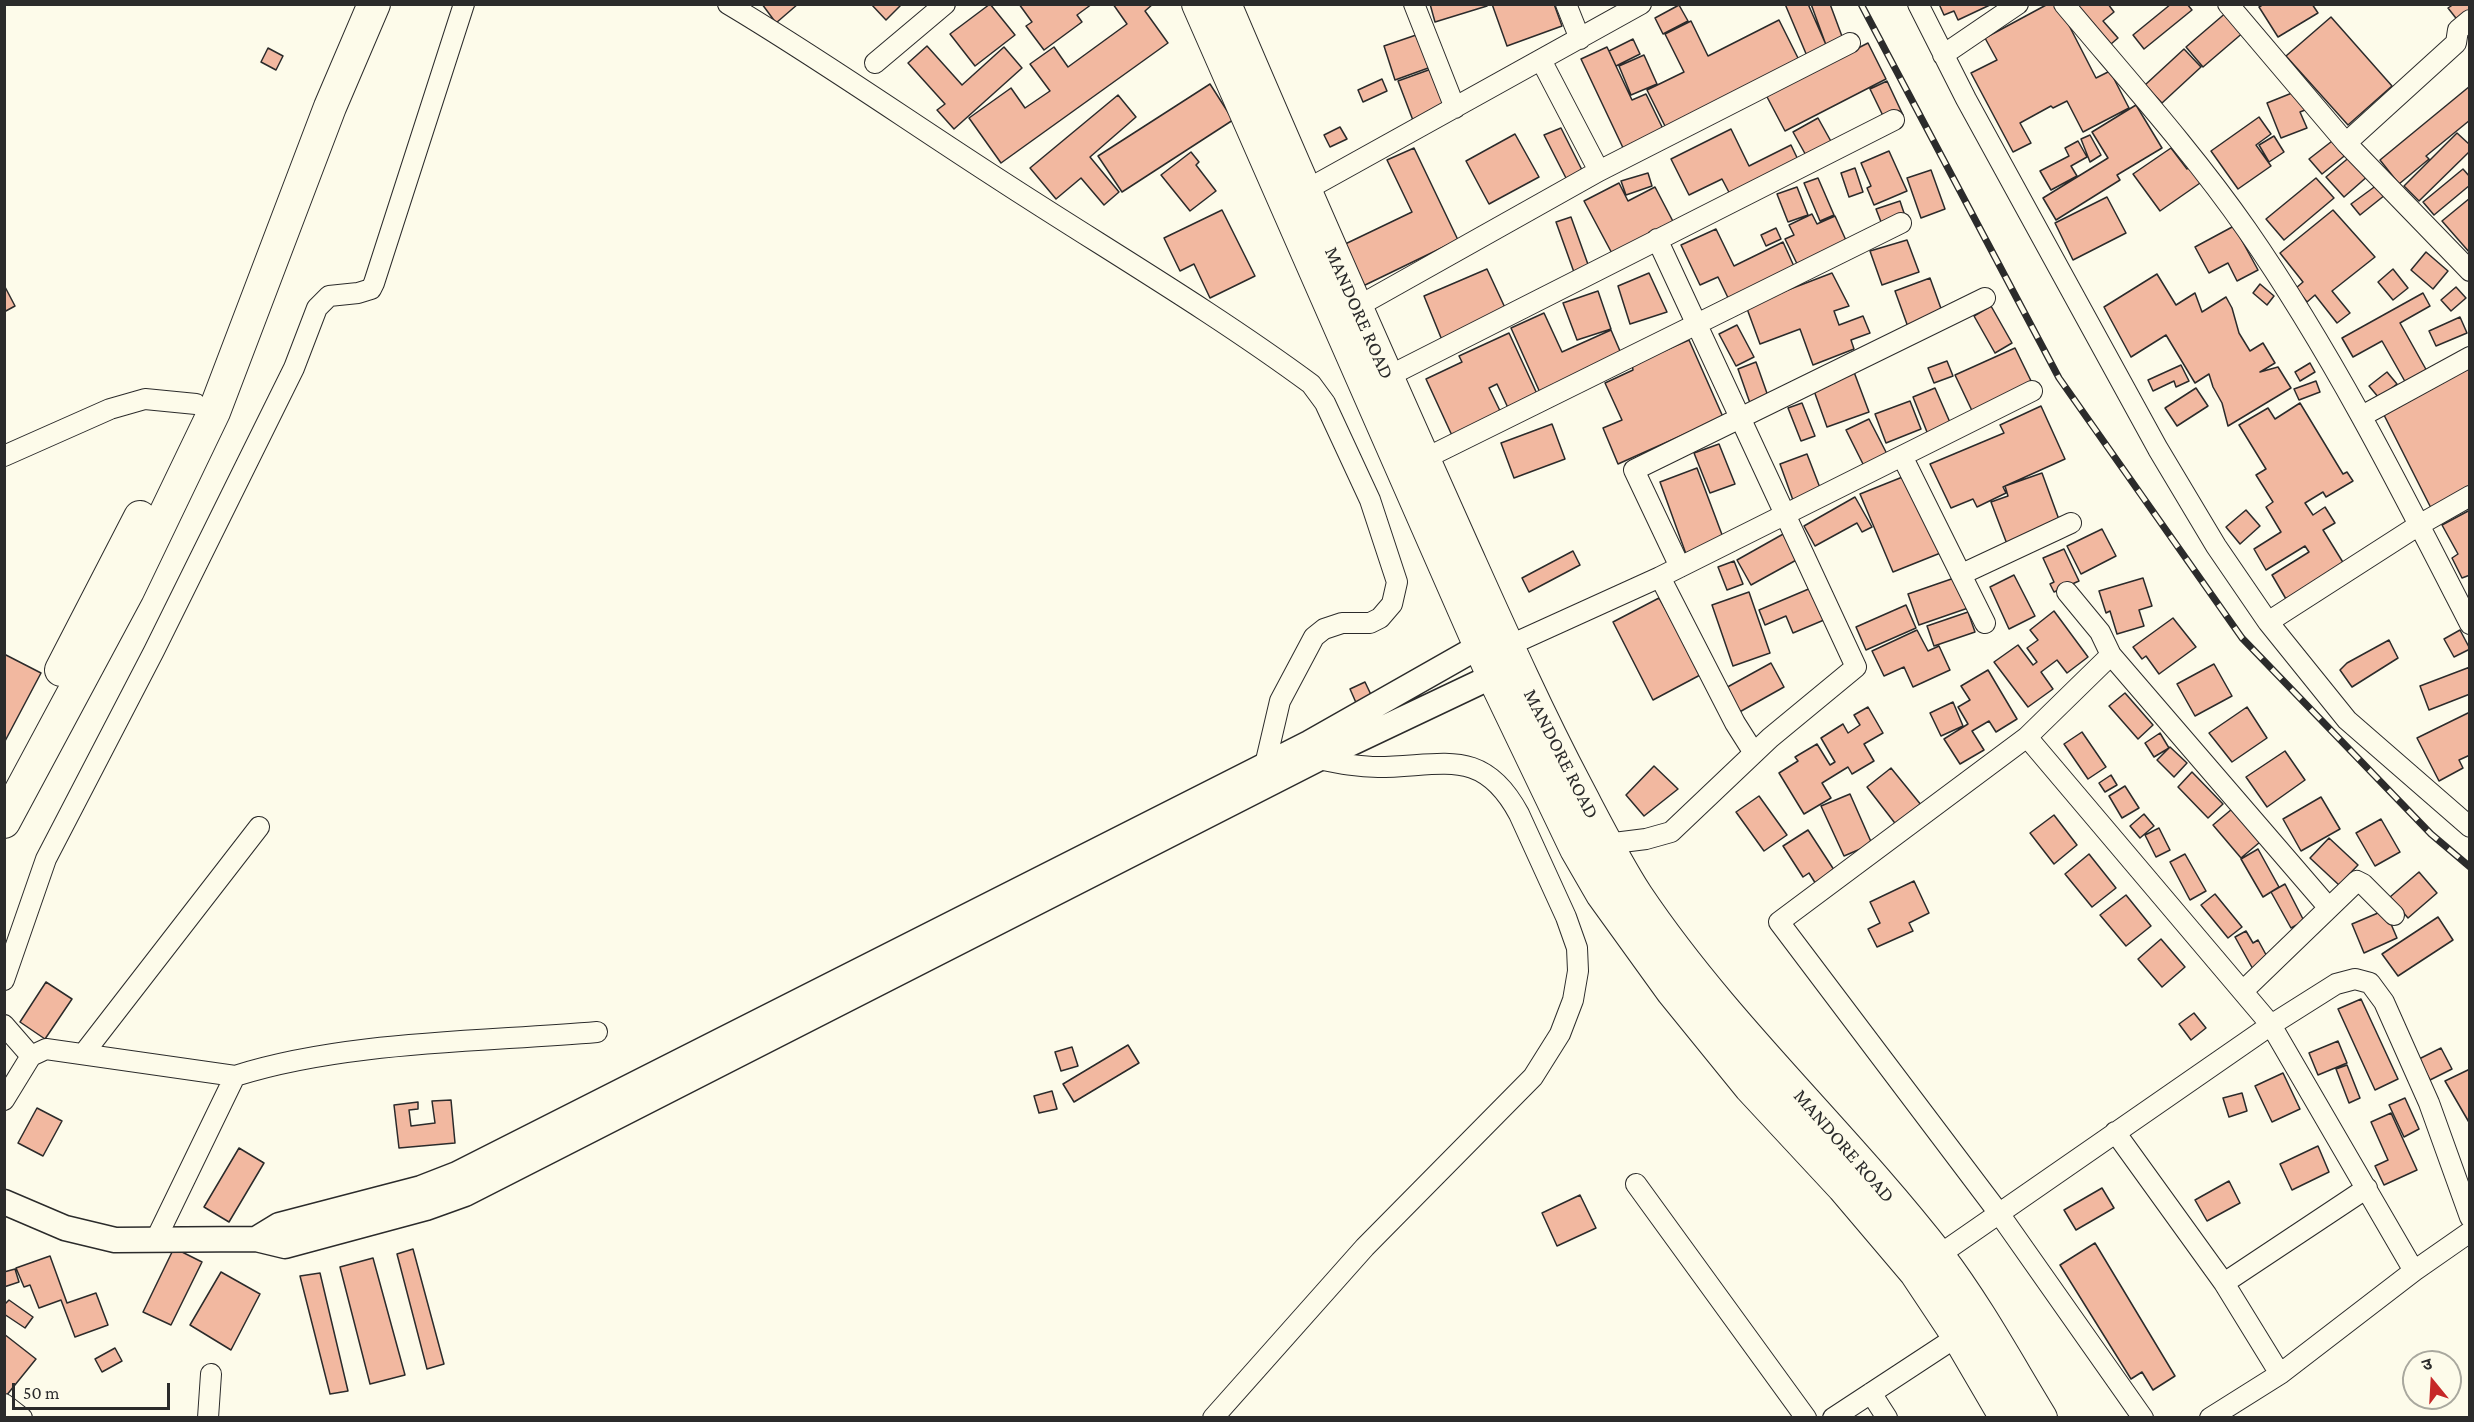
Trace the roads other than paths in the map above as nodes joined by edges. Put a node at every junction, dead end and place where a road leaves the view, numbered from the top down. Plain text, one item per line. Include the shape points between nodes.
1 (353, 4) edge
2 (374, 4) edge
3 (464, 4) edge
4 (728, 4) edge
5 (945, 4) edge
6 (1198, 4) edge
7 (1225, 4) edge
8 (1414, 4) edge
9 (1566, 4) edge
10 (1641, 4) edge
11 (1918, 4) edge
12 (2018, 4) edge
13 (2064, 4) edge
14 (2237, 7) edge
15 (2466, 30) edge
16 (1580, 39) junction
17 (1850, 43) dead end
18 (1943, 55) junction
19 (1541, 60) junction
20 (875, 63) dead end
21 (1455, 108) junction
22 (1894, 120) dead end
23 (2346, 143) junction
24 (1599, 171) junction
25 (1295, 197) junction
26 (1901, 223) dead end
27 (1657, 239) junction
28 (2469, 271) edge
29 (1984, 298) dead end
30 (1355, 308) junction
31 (1697, 324) junction
32 (2469, 357) edge
33 (1387, 376) junction
34 (2032, 391) dead end
35 (196, 404) junction
36 (1740, 416) junction
37 (2362, 416) junction
38 (4, 456) edge
39 (1902, 456) junction
40 (1424, 459) junction
41 (2469, 496) edge
42 (1785, 514) junction
43 (2071, 523) dead end
44 (2419, 525) junction
45 (1680, 567) junction
46 (1962, 574) junction
47 (1660, 577) junction
48 (2067, 592) dead end
49 (2268, 622) junction
50 (1985, 623) dead end
51 (2469, 624) edge
52 (1494, 646) junction
53 (2111, 655) junction
54 (1492, 676) junction
55 (1364, 725) junction
56 (2027, 737) junction
57 (1754, 753) junction
58 (1318, 759) junction
59 (1265, 765) junction
60 (4, 777) edge
61 (4, 822) edge
62 (259, 827) dead end
63 (2469, 827) edge
64 (1606, 844) junction
65 (2329, 908) junction
66 (2394, 915) dead end
67 (4, 980) edge
68 (2242, 991) junction
69 (2271, 1024) junction
70 (4, 1025) edge
71 (597, 1032) dead end
72 (84, 1053) junction
73 (31, 1056) junction
74 (235, 1076) junction
75 (4, 1100) edge
76 (2115, 1132) junction
77 (461, 1184) junction
78 (1636, 1184) dead end
79 (2367, 1188) junction
80 (4, 1202) edge
81 (1998, 1212) junction
82 (2469, 1217) edge
83 (2469, 1232) edge
84 (155, 1241) junction
85 (1927, 1264) junction
86 (2414, 1271) junction
87 (2224, 1283) junction
88 (1958, 1336) junction
89 (211, 1374) dead end
90 (2280, 1374) junction
91 (1871, 1393) junction
92 (4, 1404) edge
93 (22, 1418) edge
94 (208, 1418) edge
95 (1213, 1418) edge
96 (1806, 1418) edge
97 (1833, 1418) edge
98 (1887, 1418) edge
99 (2006, 1418) edge
100 (2041, 1418) edge
101 (2143, 1418) edge
102 (2210, 1418) edge

1 - 35 highway via 310,103
2 - 61 highway via 330,107 214,412 128,591
3 - 67 street via 374,283 371,289 358,293 328,296 317,308 294,368 46,859
4 - 59 street via 795,43 1192,303 1311,384 1326,403 1370,500 1397,582 1392,604 1380,618 1370,623 1342,623 1314,637 1280,701
5 - 20 street
6 - 25 highway, MANDORE ROAD
7 - 25 highway, MANDORE ROAD
8 - 21 street
9 - 16 street
10 - 16 street
11 - 18 street
12 - 18 street
13 - 37 street via 2246,229 2322,344
14 - 23 street
15 - 23 street
16 - 19 street
17 - 24 street
18 - 49 street via 2158,449 2216,546
19 - 21 street
19 - 24 street
21 - 25 street
22 - 27 street
23 - 28 street
24 - 30 street
25 - 30 highway, MANDORE ROAD
25 - 52 highway, MANDORE ROAD
26 - 31 street
27 - 31 street
27 - 33 street
29 - 36 street
30 - 33 highway, MANDORE ROAD
31 - 36 street
31 - 40 street
32 - 37 street
33 - 40 highway, MANDORE ROAD
34 - 39 street
35 - 38 street via 145,399 110,409
35 - 60 highway
36 - 42 street
36 - 45 street via 1634,470
37 - 44 street
39 - 42 street
39 - 46 street
40 - 52 highway, MANDORE ROAD
41 - 44 street
42 - 45 street
42 - 57 street via 1856,667
43 - 46 street
44 - 49 street
44 - 51 street
45 - 47 street
46 - 50 street
47 - 52 street
47 - 57 street
48 - 53 street via 2100,632
49 - 63 street via 2347,720
52 - 54 highway, MANDORE ROAD
52 - 55 street
52 - 64 highway, MANDORE ROAD via 1551,738
53 - 56 street
53 - 65 street
54 - 55 street
54 - 85 highway, MANDORE ROAD via 1576,849 1609,904 1672,991 1750,1087 1843,1187
55 - 58 street
55 - 59 street
56 - 68 street
56 - 81 street via 1779,922
57 - 64 street via 1671,832
58 - 77 street
58 - 95 street via 1380,767 1452,764 1490,776 1520,814 1566,917 1577,948 1578,970 1573,999 1560,1034 1533,1077 1365,1247
59 - 77 street
62 - 72 street
64 - 85 highway, MANDORE ROAD via 1689,969 1866,1168
65 - 66 street via 2357,881
65 - 68 street
68 - 69 street
69 - 76 street
69 - 79 street
69 - 82 street via 2336,984 2355,979 2370,983 2384,1002 2429,1103
70 - 73 street
71 - 74 street via 357,1052 280,1062
72 - 73 street via 46,1049
72 - 74 street
73 - 75 street
74 - 84 street
76 - 81 street
76 - 87 street
77 - 84 street via 421,1188 279,1225 256,1239
78 - 96 street
79 - 86 street
79 - 87 street
80 - 84 street via 65,1228 115,1240
81 - 85 street
81 - 101 street
83 - 86 street
85 - 88 highway, MANDORE ROAD
85 - 100 highway, MANDORE ROAD via 1955,1279
86 - 90 street
87 - 90 street
88 - 91 street
88 - 99 highway, MANDORE ROAD
89 - 94 street
90 - 102 street
91 - 97 street
91 - 98 street
92 - 93 street

